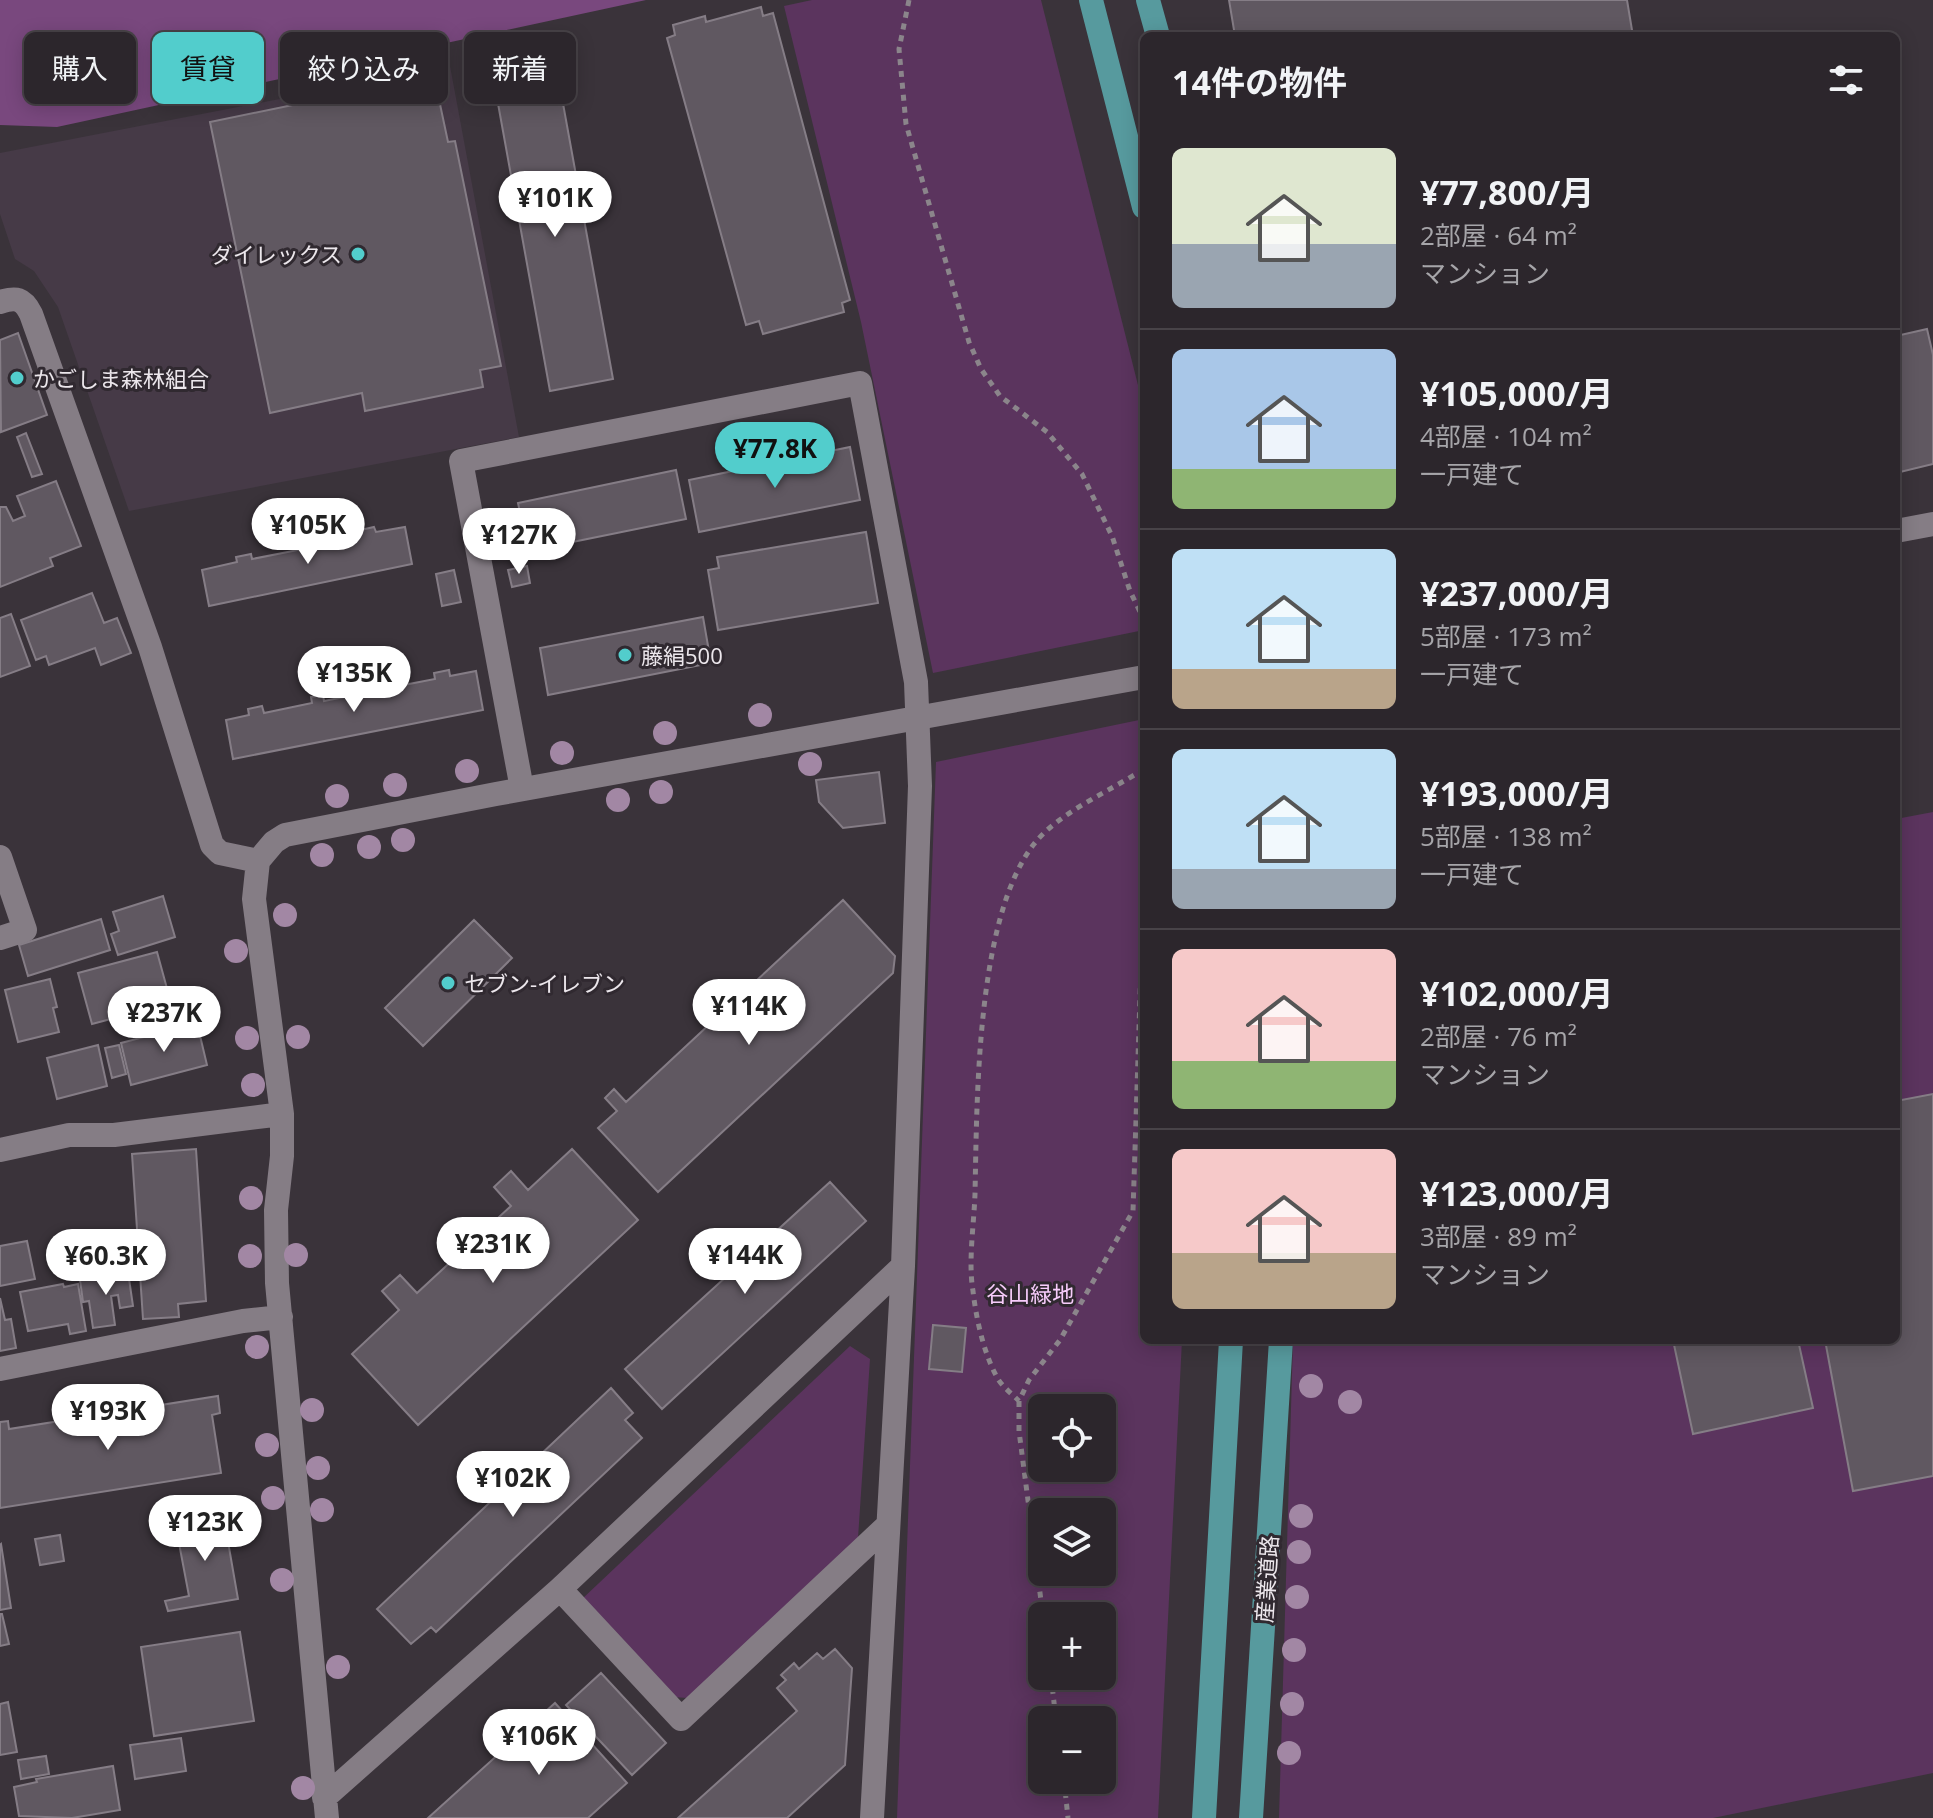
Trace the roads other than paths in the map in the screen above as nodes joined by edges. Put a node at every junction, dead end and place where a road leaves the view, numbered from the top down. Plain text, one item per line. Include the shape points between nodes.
1 (1091, 0) edge
2 (1148, 0) edge
3 (1157, 32) edge
4 (1140, 191) edge
5 (0, 302) edge
6 (1933, 524) edge
7 (1900, 530) edge
8 (1140, 678) edge
9 (916, 719) junction
10 (522, 789) junction
11 (0, 857) edge
12 (258, 861) junction
13 (0, 938) edge
14 (282, 1114) junction
15 (0, 1150) edge
16 (903, 1266) junction
17 (281, 1317) junction
18 (1231, 1344) edge
19 (1281, 1344) edge
20 (0, 1369) edge
21 (888, 1525) junction
22 (560, 1589) junction
23 (326, 1808) edge
24 (872, 1818) edge
25 (1204, 1818) edge
26 (1251, 1818) edge

1 - 4 main road
2 - 3 main road
5 - 12 street via 18,299 31,314 150,647 212,845 220,853
6 - 7 street
8 - 9 street
9 - 10 street
9 - 10 street via 916,682 860,383 461,461
9 - 16 street via 920,786
10 - 12 street via 285,835
11 - 13 street via 25,930
12 - 14 street via 254,899
14 - 15 street via 114,1135 69,1135
14 - 17 street via 276,1210
16 - 21 street
16 - 22 street
17 - 20 street
17 - 23 street
18 - 25 main road
19 - 26 main road, 産業道路
21 - 22 street via 681,1719
21 - 24 street
22 - 23 street

